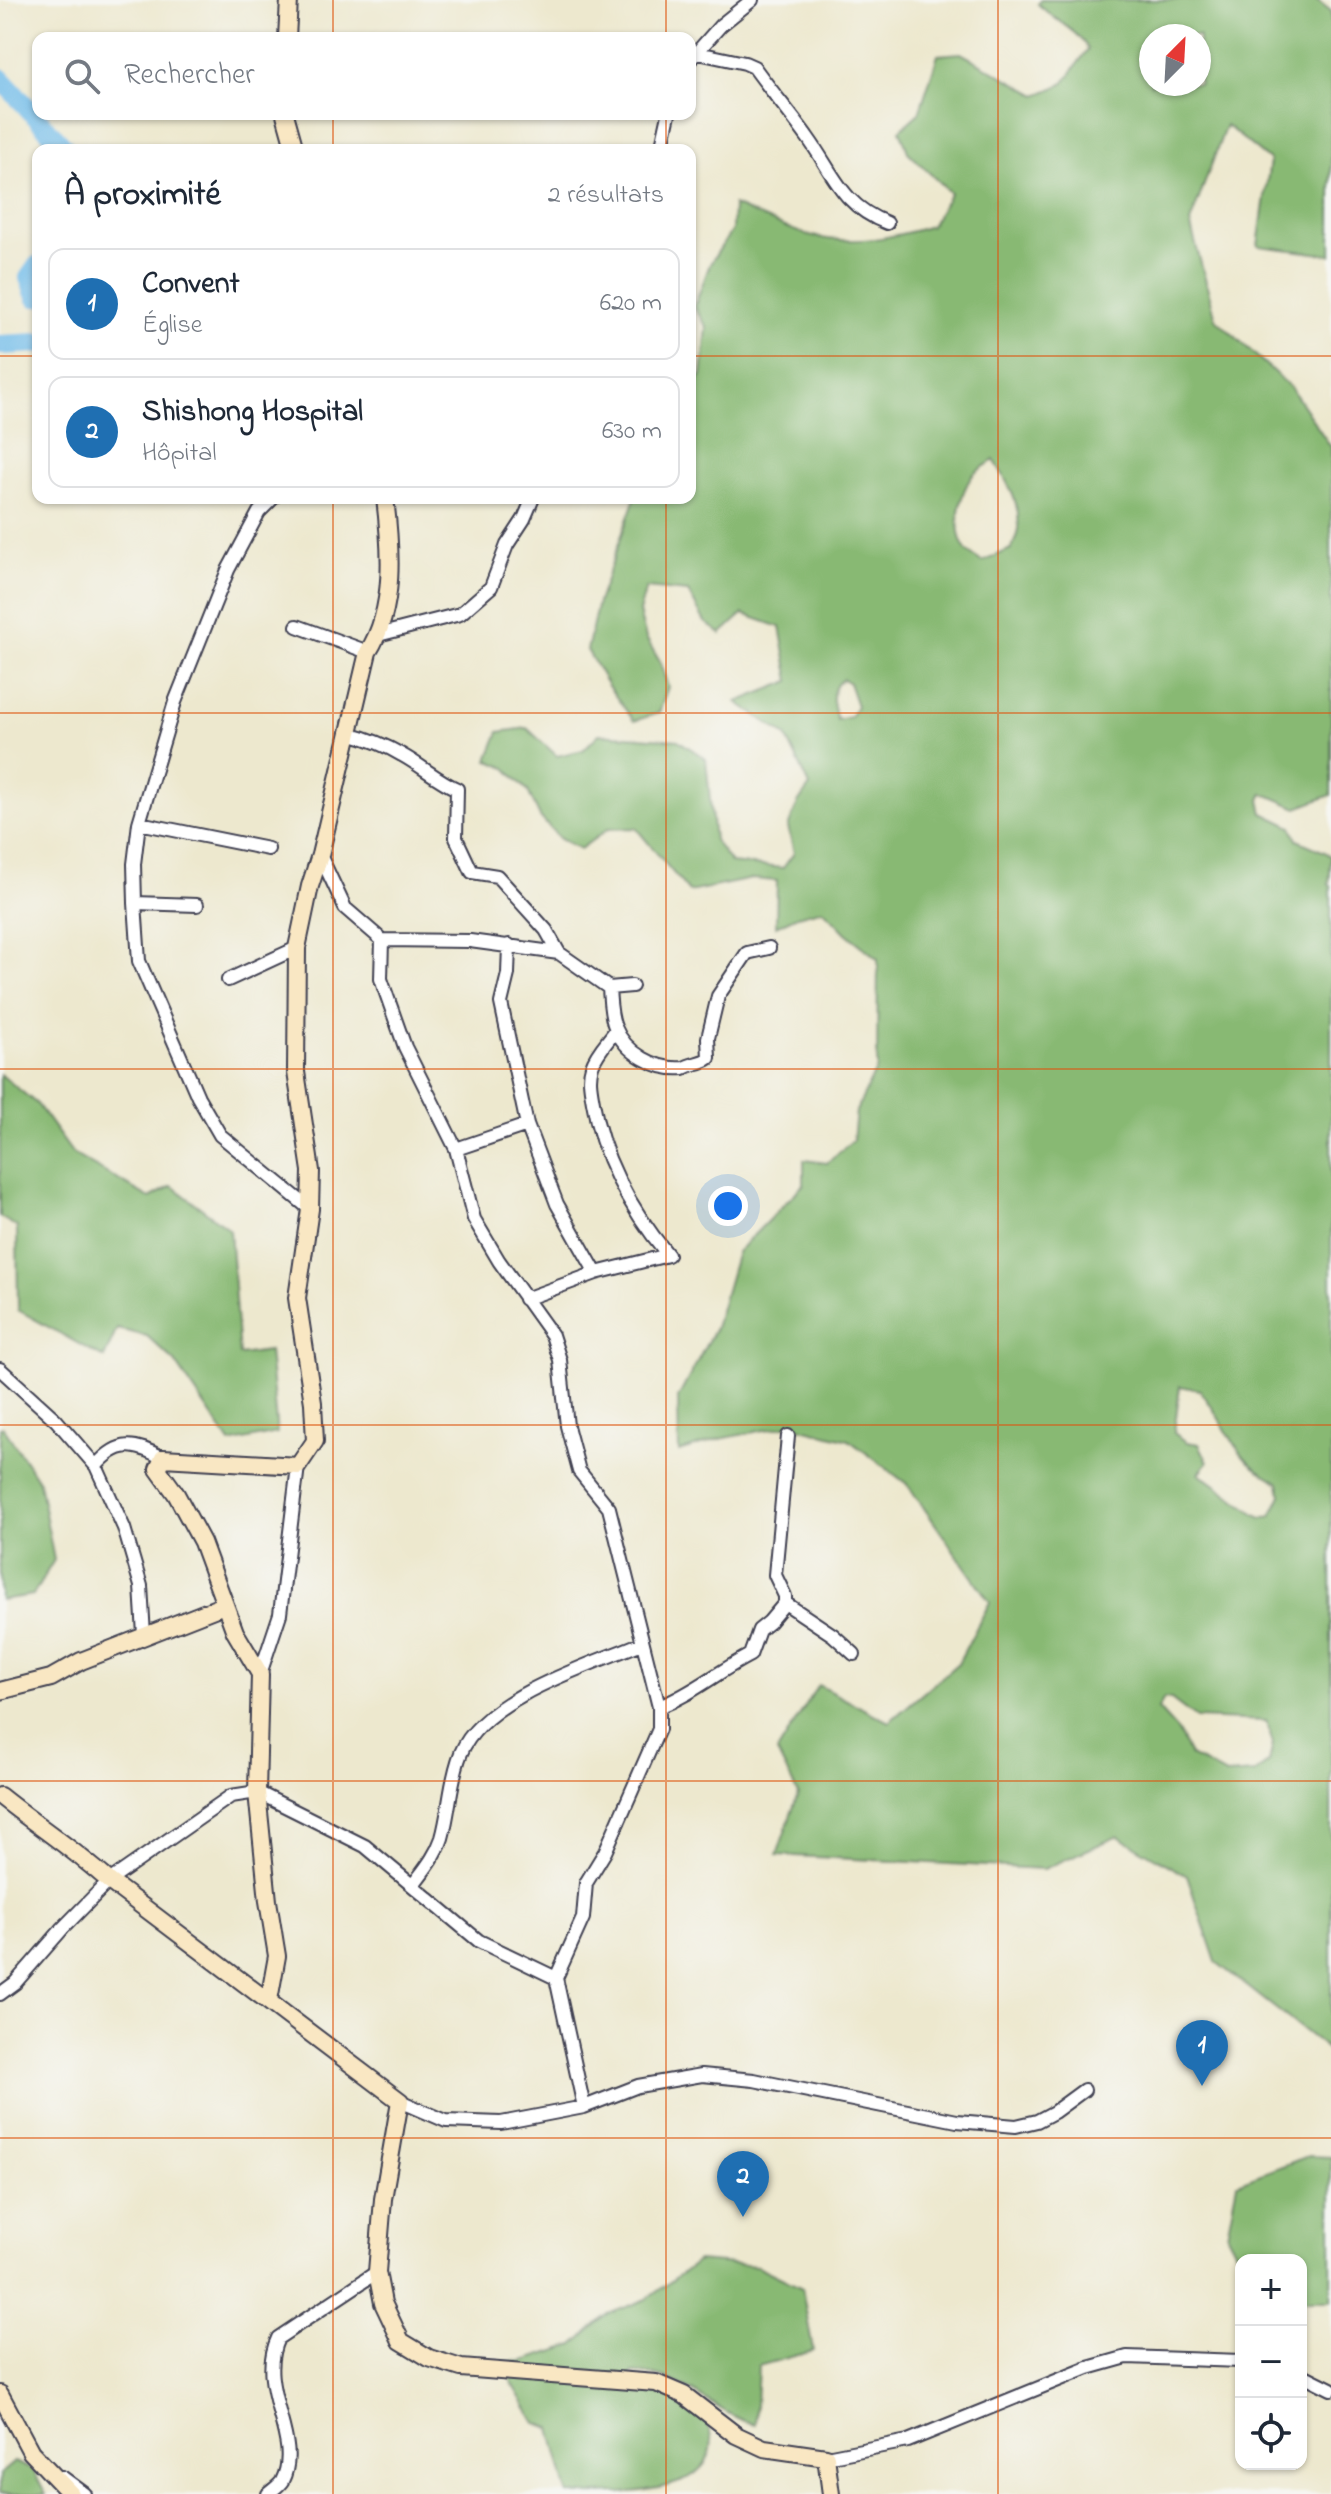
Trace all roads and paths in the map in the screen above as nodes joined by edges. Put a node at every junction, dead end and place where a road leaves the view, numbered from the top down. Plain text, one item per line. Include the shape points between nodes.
1 (289, 0) edge
2 (752, 0) edge
3 (287, 32) edge
4 (696, 54) edge
5 (696, 56) edge
6 (287, 120) edge
7 (668, 120) edge
8 (293, 144) edge
9 (662, 144) edge
10 (887, 223) dead end
11 (267, 504) edge
12 (385, 504) edge
13 (530, 504) edge
14 (297, 626) dead end
15 (378, 635) junction
16 (368, 652) junction
17 (348, 733) junction
18 (139, 823) junction
19 (268, 849) dead end
20 (320, 855) junction
21 (135, 903) junction
22 (197, 905) dead end
23 (382, 940) junction
24 (509, 945) junction
25 (297, 948) junction
26 (769, 948) dead end
27 (559, 953) junction
28 (228, 980) dead end
29 (632, 986) dead end
30 (609, 988) junction
31 (616, 1030) junction
32 (527, 1125) junction
33 (456, 1149) junction
34 (310, 1209) junction
35 (596, 1273) junction
36 (525, 1299) junction
37 (0, 1369) edge
38 (788, 1436) dead end
39 (163, 1458) junction
40 (96, 1466) junction
41 (298, 1466) junction
42 (785, 1603) junction
43 (224, 1605) junction
44 (144, 1635) junction
45 (642, 1643) junction
46 (854, 1654) dead end
47 (260, 1674) junction
48 (0, 1691) edge
49 (659, 1707) junction
50 (257, 1792) junction
51 (0, 1796) edge
52 (109, 1881) junction
53 (413, 1885) junction
54 (556, 1978) junction
55 (0, 1994) edge
56 (269, 2000) junction
57 (1084, 2090) dead end
58 (400, 2101) junction
59 (584, 2107) junction
60 (377, 2272) junction
61 (1235, 2361) edge
62 (1307, 2377) edge
63 (1331, 2389) edge
64 (0, 2394) edge
65 (826, 2457) junction
66 (61, 2475) dead end
67 (71, 2494) edge
68 (85, 2494) edge
69 (268, 2494) edge
70 (831, 2494) edge

1 - 3 street
2 - 4 street
5 - 10 street via 754,67 841,190 870,217
6 - 8 street
7 - 9 street
11 - 18 street via 228,570 175,702
12 - 15 street via 390,574
13 - 15 street via 491,587 460,614
14 - 16 street
15 - 16 street
16 - 17 street
17 - 20 street
17 - 27 street via 405,756 457,789 456,838 472,872 497,876 546,930
18 - 19 street
18 - 21 street
20 - 23 street via 345,908
20 - 25 street
21 - 22 street
21 - 34 street via 139,961 198,1097 220,1135
23 - 24 street
23 - 33 street via 381,979 405,1047
24 - 27 street
24 - 32 street via 501,1003
25 - 28 street
25 - 34 street via 296,1072 311,1171
26 - 31 street via 747,953 718,996 709,1058 701,1064 678,1069 651,1063
27 - 30 street
29 - 30 street
30 - 31 street
31 - 35 street via 592,1064 596,1120 615,1174 668,1255
32 - 33 street
32 - 35 street via 557,1204
33 - 36 street via 474,1219
34 - 41 street via 297,1298 315,1441
35 - 36 street
36 - 45 street via 552,1335 579,1471 609,1508
37 - 40 street
38 - 42 street via 775,1575
39 - 40 street via 128,1446 109,1451
39 - 41 street
39 - 43 street via 158,1469 202,1542
40 - 44 street via 124,1528 141,1586
41 - 47 street via 280,1614
42 - 46 street
42 - 49 street via 759,1630 750,1655
43 - 44 street
43 - 47 street
44 - 48 street via 51,1678
45 - 49 street
45 - 53 street via 511,1700 488,1716 461,1753 441,1841
47 - 50 street
49 - 54 street via 659,1729 586,1883 583,1918
50 - 52 street via 231,1796
50 - 53 street via 365,1846
50 - 56 street via 277,1956
51 - 52 street
52 - 55 street
52 - 56 street
53 - 54 street via 479,1941
54 - 59 street
56 - 58 street
57 - 59 street via 1037,2121 1016,2126 957,2121 754,2080 702,2075 638,2086
58 - 59 street via 446,2121 501,2123
58 - 60 street
60 - 65 street via 383,2303 401,2341 429,2358 461,2368 656,2383 684,2395 736,2435 764,2448
60 - 69 street via 278,2338 271,2352 270,2377 288,2456 281,2482
61 - 65 street via 1127,2357 908,2441
62 - 63 street
64 - 67 street via 31,2452
65 - 70 street
66 - 68 street

